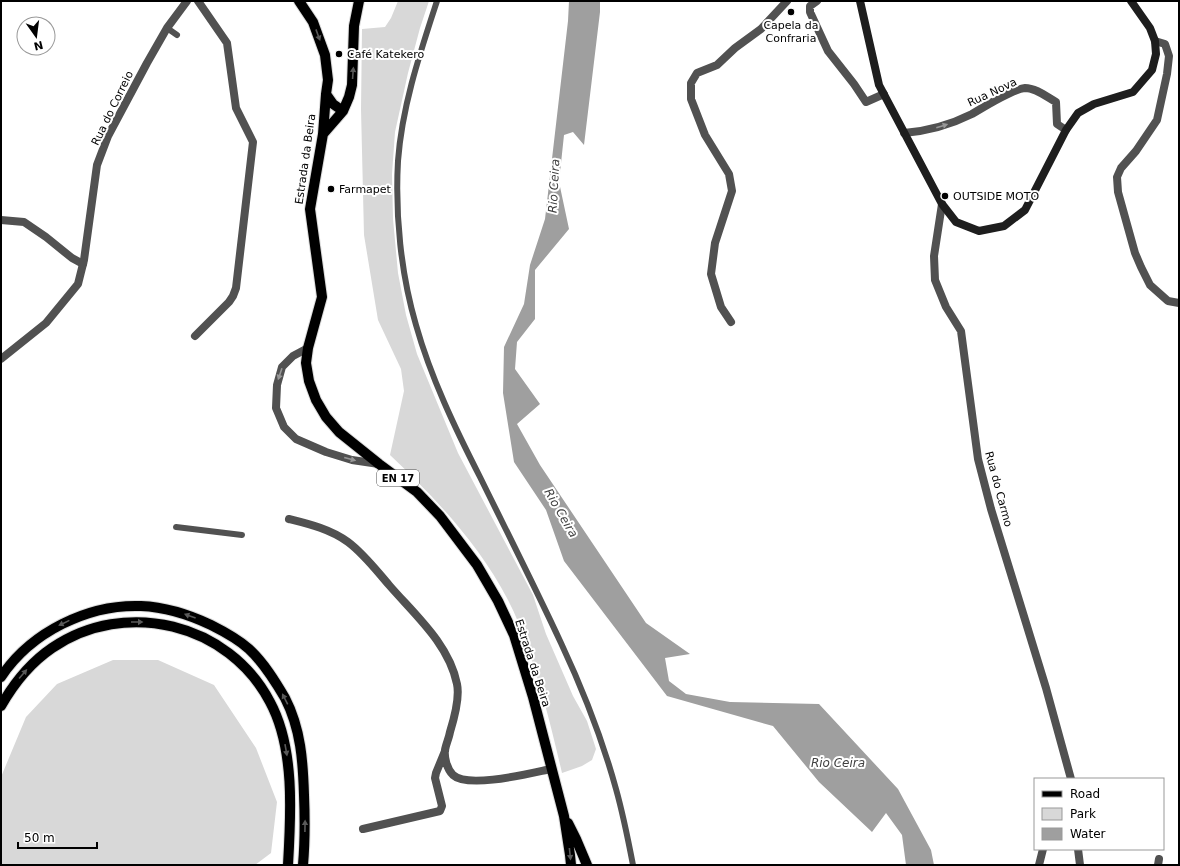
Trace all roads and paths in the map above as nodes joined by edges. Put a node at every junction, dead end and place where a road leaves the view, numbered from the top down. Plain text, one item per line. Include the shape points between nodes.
1 (186, 1) edge
2 (198, 1) edge
3 (299, 1) edge
4 (359, 1) edge
5 (437, 1) edge
6 (787, 1) edge
7 (817, 1) edge
8 (860, 1) edge
9 (1131, 1) edge
10 (808, 3) edge
11 (167, 28) junction
12 (176, 35) dead end
13 (1155, 40) junction
14 (326, 94) junction
15 (884, 94) junction
16 (343, 110) junction
17 (1066, 130) junction
18 (904, 133) junction
19 (323, 134) junction
20 (942, 204) junction
21 (1, 220) edge
22 (83, 262) junction
23 (1179, 302) edge
24 (731, 322) dead end
25 (195, 336) dead end
26 (308, 348) junction
27 (1, 359) edge
28 (379, 464) junction
29 (289, 519) dead end
30 (176, 527) dead end
31 (242, 535) dead end
32 (1, 677) edge
33 (1, 706) edge
34 (445, 750) junction
35 (551, 769) junction
36 (1071, 778) edge
37 (564, 816) junction
38 (363, 829) dead end
39 (1044, 850) edge
40 (1078, 850) edge
41 (288, 865) edge
42 (303, 865) edge
43 (571, 865) edge
44 (587, 865) edge
45 (633, 865) edge
46 (1039, 865) edge
47 (1080, 865) edge

1 - 11 street, Rua do Correio
2 - 25 street via 227,43 236,108 253,142 236,288 229,302
3 -> 14 main road, Estrada da Beira / EN 17 via 313,22 325,55 328,80
16 -> 4 main road, EN 17 via 352,85 354,26
5 - 45 lane via 412,78 402,124 398,160 400,238 410,305 423,349 448,411 545,608 589,708 616,788
6 - 24 street via 761,29 717,65 697,72 691,83 691,99 705,135 729,174 732,191 715,243 711,274 721,307
7 - 10 street
8 - 15 main road via 878,84
9 - 13 main road via 1150,28
10 - 15 street via 828,50 866,102
11 - 12 lane
11 - 22 street, Rua do Correio via 108,136 97,165
13 - 17 main road via 1156,54 1152,70 1133,92 1094,104 1078,113
13 - 23 street via 1166,44 1169,56 1157,120 1121,168 1117,177 1118,192 1135,253 1150,285 1168,301
14 - 16 main road via 333,104
14 - 19 main road, Estrada da Beira / EN 17
15 - 18 main road
16 - 19 main road, EN 17
18 -> 17 street, Rua Nova via 933,129 950,123 1024,88 1034,90 1056,102 1057,124
17 - 20 main road via 1025,210 1004,226 979,231 956,222
18 - 20 main road
19 - 26 main road, Estrada da Beira / EN 17 via 310,209 322,297
20 - 36 street, Rua do Carmo via 934,256 935,280 946,307 961,330 978,459
21 - 22 street via 24,222 72,258
22 - 27 street, Rua do Correio via 78,284 46,323
26 - 28 main road, Estrada da Beira / EN 17 via 306,362 309,381 326,417 339,432
26 -> 28 street via 293,356 282,367 276,385 276,408 284,426 296,439 326,452 352,460
28 - 35 main road, Estrada da Beira / EN 17 via 417,492 440,516 477,565 498,601 514,635
29 - 34 street via 323,528 347,541 362,554 440,645 454,674 458,694
30 - 31 lane
42 -> 32 main road via 304,770 297,730 285,699 264,665 236,638 182,613 160,608 122,606 103,609 51,629 13,660
33 -> 41 main road via 21,676 40,657 63,641 90,629 118,623 152,622 198,634 211,641 234,657 254,677 271,702 281,727 289,789
34 - 35 street via 448,770 464,780 496,779
34 - 38 street via 435,778 442,806 440,811
35 - 37 main road, Estrada da Beira / EN 17
37 -> 43 main road, Estrada da Beira / EN 17
37 - 44 main road, Estrada da Beira / EN 17
39 - 46 street
40 - 47 street

